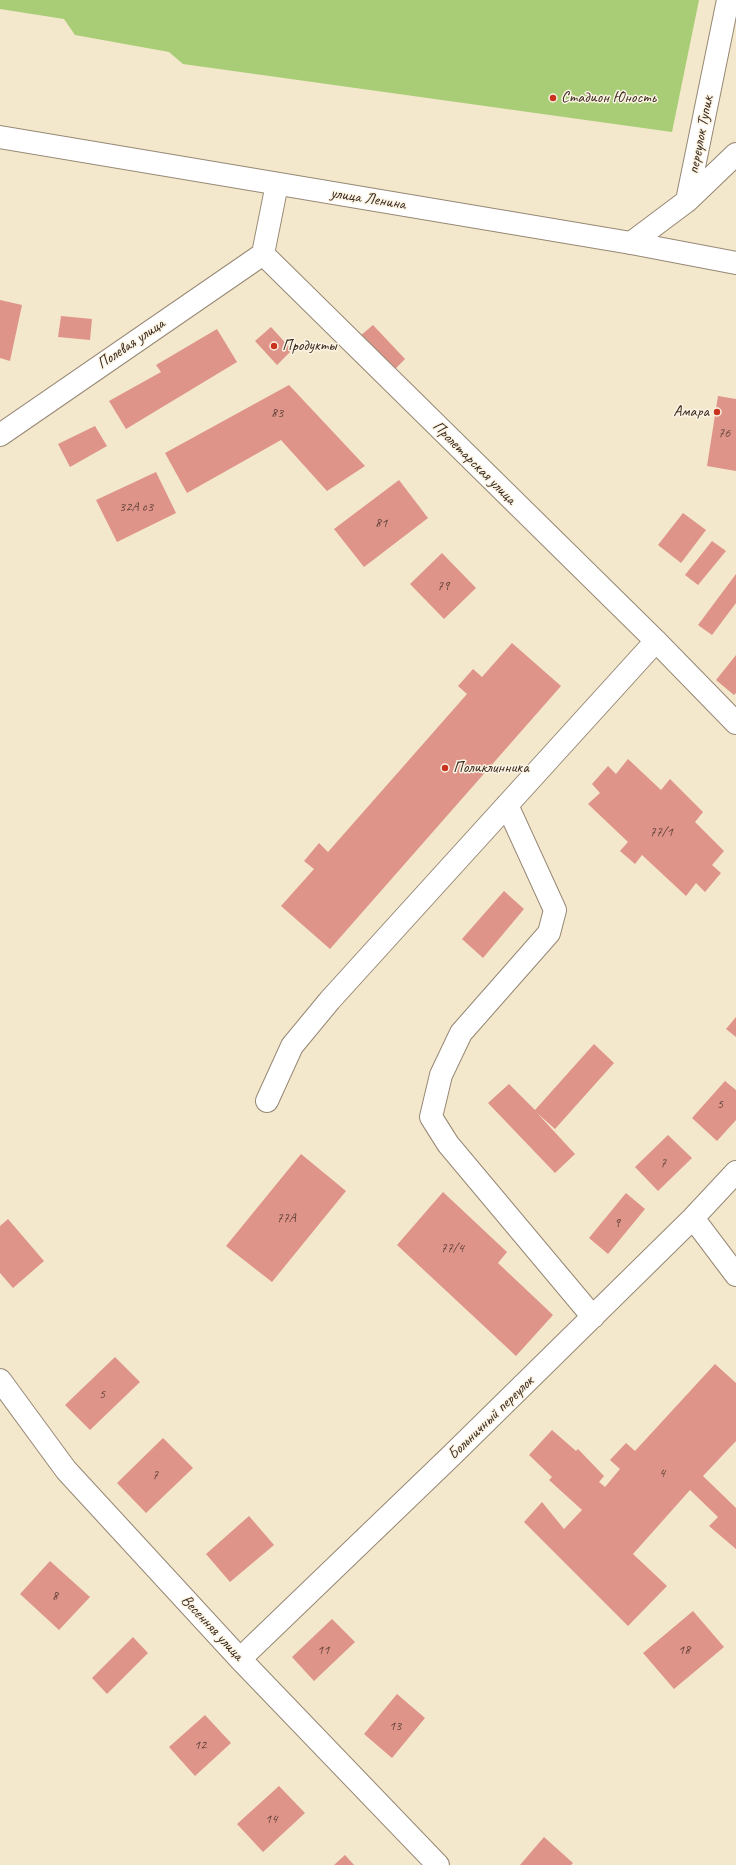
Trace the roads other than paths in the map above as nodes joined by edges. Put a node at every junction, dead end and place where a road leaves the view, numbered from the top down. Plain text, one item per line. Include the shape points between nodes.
1 (728, 0) edge
2 (0, 137) edge
3 (736, 154) edge
4 (278, 184) junction
5 (687, 201) junction
6 (631, 243) junction
7 (263, 254) junction
8 (736, 263) edge
9 (0, 435) edge
10 (656, 642) junction
11 (736, 723) edge
12 (507, 804) junction
13 (267, 1101) dead end
14 (736, 1172) edge
15 (693, 1218) junction
16 (736, 1275) edge
17 (593, 1317) junction
18 (0, 1380) edge
19 (240, 1658) junction
20 (438, 1865) edge

1 - 5 street, переулок Тупик
2 - 4 street, улица Ленина
3 - 5 street
4 - 6 street, улица Ленина
4 - 7 street
5 - 6 street
6 - 8 street, улица Ленина
7 - 9 street, Полевая улица
7 - 10 street, Пролетарская улица
10 - 11 street, Пролетарская улица
10 - 12 street
12 - 13 street via 330,1000 292,1046
12 - 17 street via 555,910 549,933 461,1032 441,1075 431,1117 448,1144
14 - 15 street, Больничный переулок
15 - 16 street
15 - 17 street, Больничный переулок
17 - 19 street, Больничный переулок
18 - 19 street, Весенняя улица via 66,1470
19 - 20 street, Весенняя улица

